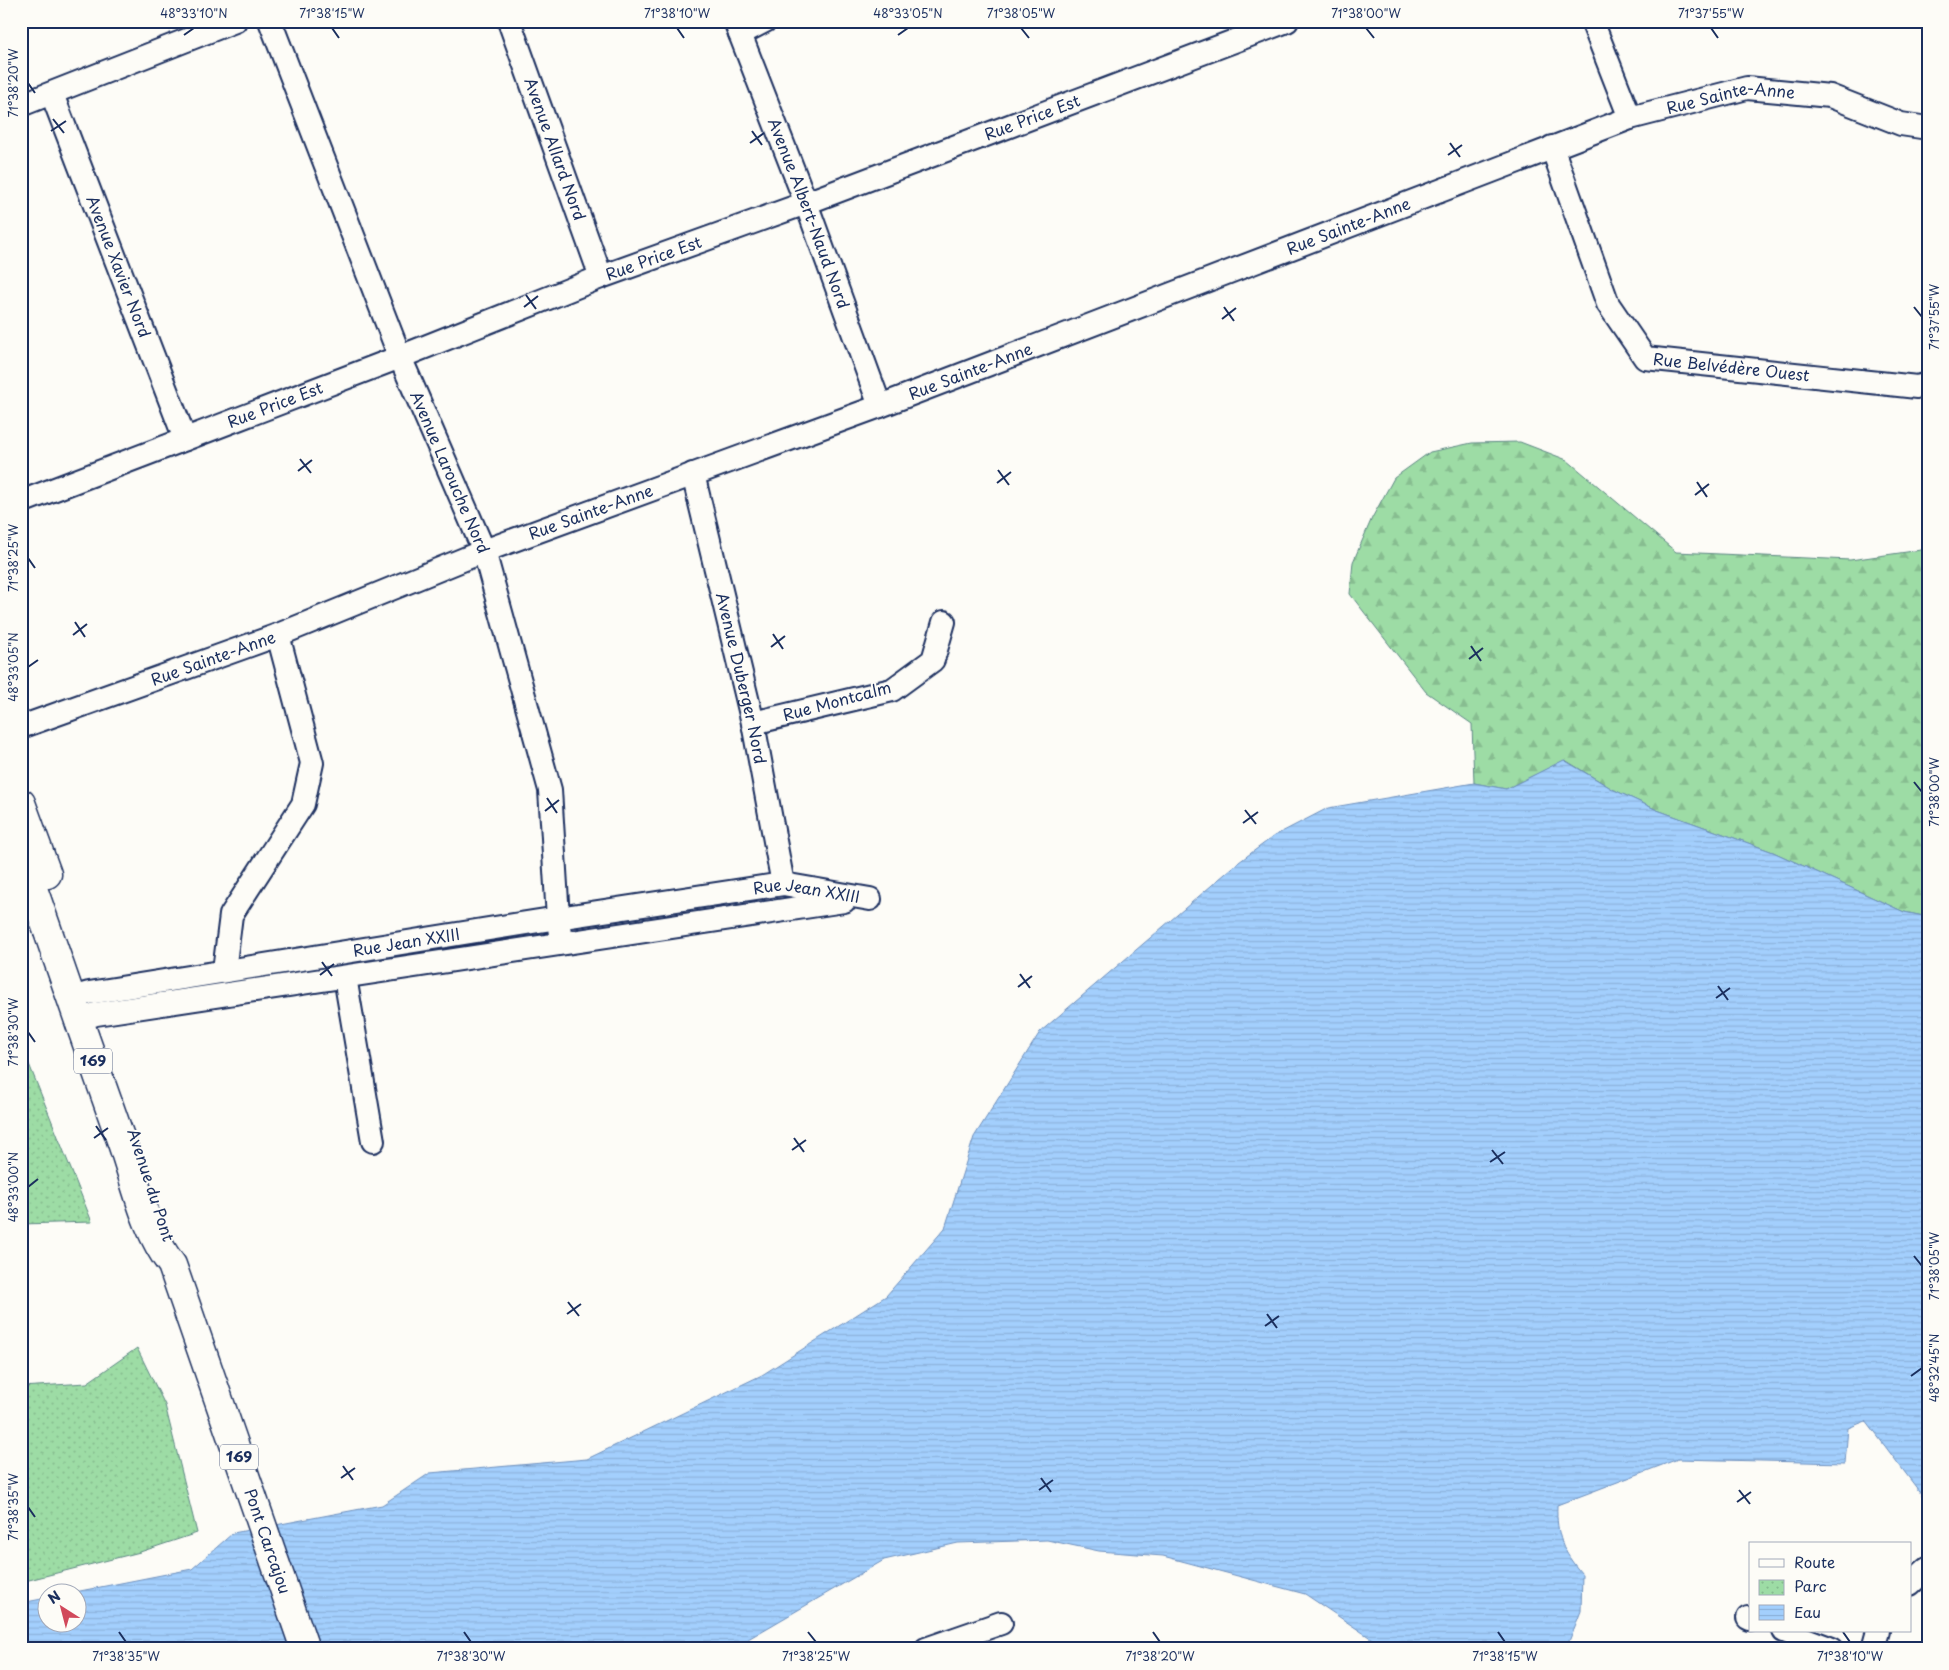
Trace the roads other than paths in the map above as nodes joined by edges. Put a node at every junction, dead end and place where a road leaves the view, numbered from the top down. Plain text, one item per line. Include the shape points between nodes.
1 (235, 21) edge
2 (270, 21) edge
3 (509, 21) edge
4 (764, 21) edge
5 (1287, 21) edge
6 (1592, 21) edge
7 (737, 28) edge
8 (52, 94) junction
9 (21, 105) edge
10 (1630, 118) junction
11 (1928, 128) edge
12 (1552, 147) junction
13 (806, 203) junction
14 (601, 277) junction
15 (400, 357) junction
16 (1928, 384) edge
17 (880, 406) junction
18 (185, 439) junction
19 (693, 474) junction
20 (21, 502) edge
21 (484, 551) junction
22 (944, 622) dead end
23 (278, 635) junction
24 (753, 723) junction
25 (21, 727) edge
26 (21, 803) edge
27 (21, 854) edge
28 (783, 884) junction
29 (558, 918) junction
30 (562, 943) junction
31 (224, 971) junction
32 (345, 977) junction
33 (83, 1006) junction
34 (373, 1141) dead end
35 (172, 1265) joint
36 (1928, 1568) edge
37 (1912, 1582) edge
38 (1001, 1623) dead end
39 (1787, 1632) edge
40 (1878, 1632) edge
41 (305, 1649) edge
42 (926, 1649) edge
43 (1832, 1649) edge
44 (1872, 1649) edge

1 - 8 street
2 - 15 street, Avenue Larouche Nord
3 - 14 street, Avenue Allard Nord
4 - 7 street
5 - 13 street, Rue Price Est
6 - 10 street
7 - 13 street, Avenue Albert-Naud Nord
8 - 9 street
8 - 18 street, Avenue Xavier Nord
10 - 11 street, Rue Sainte-Anne via 1747,88 1830,96 1902,124
10 - 12 street, Rue Sainte-Anne
12 - 16 street, Rue Belvédère Ouest via 1608,304 1645,358 1918,387
12 - 17 street, Rue Sainte-Anne
13 - 14 street, Rue Price Est
13 - 17 street, Avenue Albert-Naud Nord
14 - 15 street, Rue Price Est
15 - 18 street, Rue Price Est
15 - 21 street, Avenue Larouche Nord
17 - 19 street, Rue Sainte-Anne
18 - 20 street, Rue Price Est
19 - 21 street, Rue Sainte-Anne
19 - 24 street, Avenue Duberger Nord
21 - 23 street, Rue Sainte-Anne
21 - 29 street, Avenue Larouche Nord via 550,790
22 - 24 street, Rue Montcalm via 933,660 892,690
23 - 25 street, Rue Sainte-Anne
23 - 31 street via 312,763 303,804 231,916
24 - 28 street, Avenue Duberger Nord
26 - 33 main road, Avenue du Pont
27 - 33 main road, Avenue du Pont / 169
28 - 29 street, Rue Jean XXIII
28 - 30 street, Rue Jean XXIII via 870,898
29 - 30 street, Avenue Larouche Nord
29 - 31 street, Rue Jean XXIII
30 - 32 street, Rue Jean XXIII
31 - 33 street, Rue Jean XXIII
32 - 33 street, Rue Jean XXIII
32 - 34 street
33 - 35 main road, Avenue du Pont / 169 via 149,1227 159,1249
35 - 41 main road, Pont Carcajou / 169
36 - 37 street
38 - 42 street
39 - 43 street
40 - 44 street

